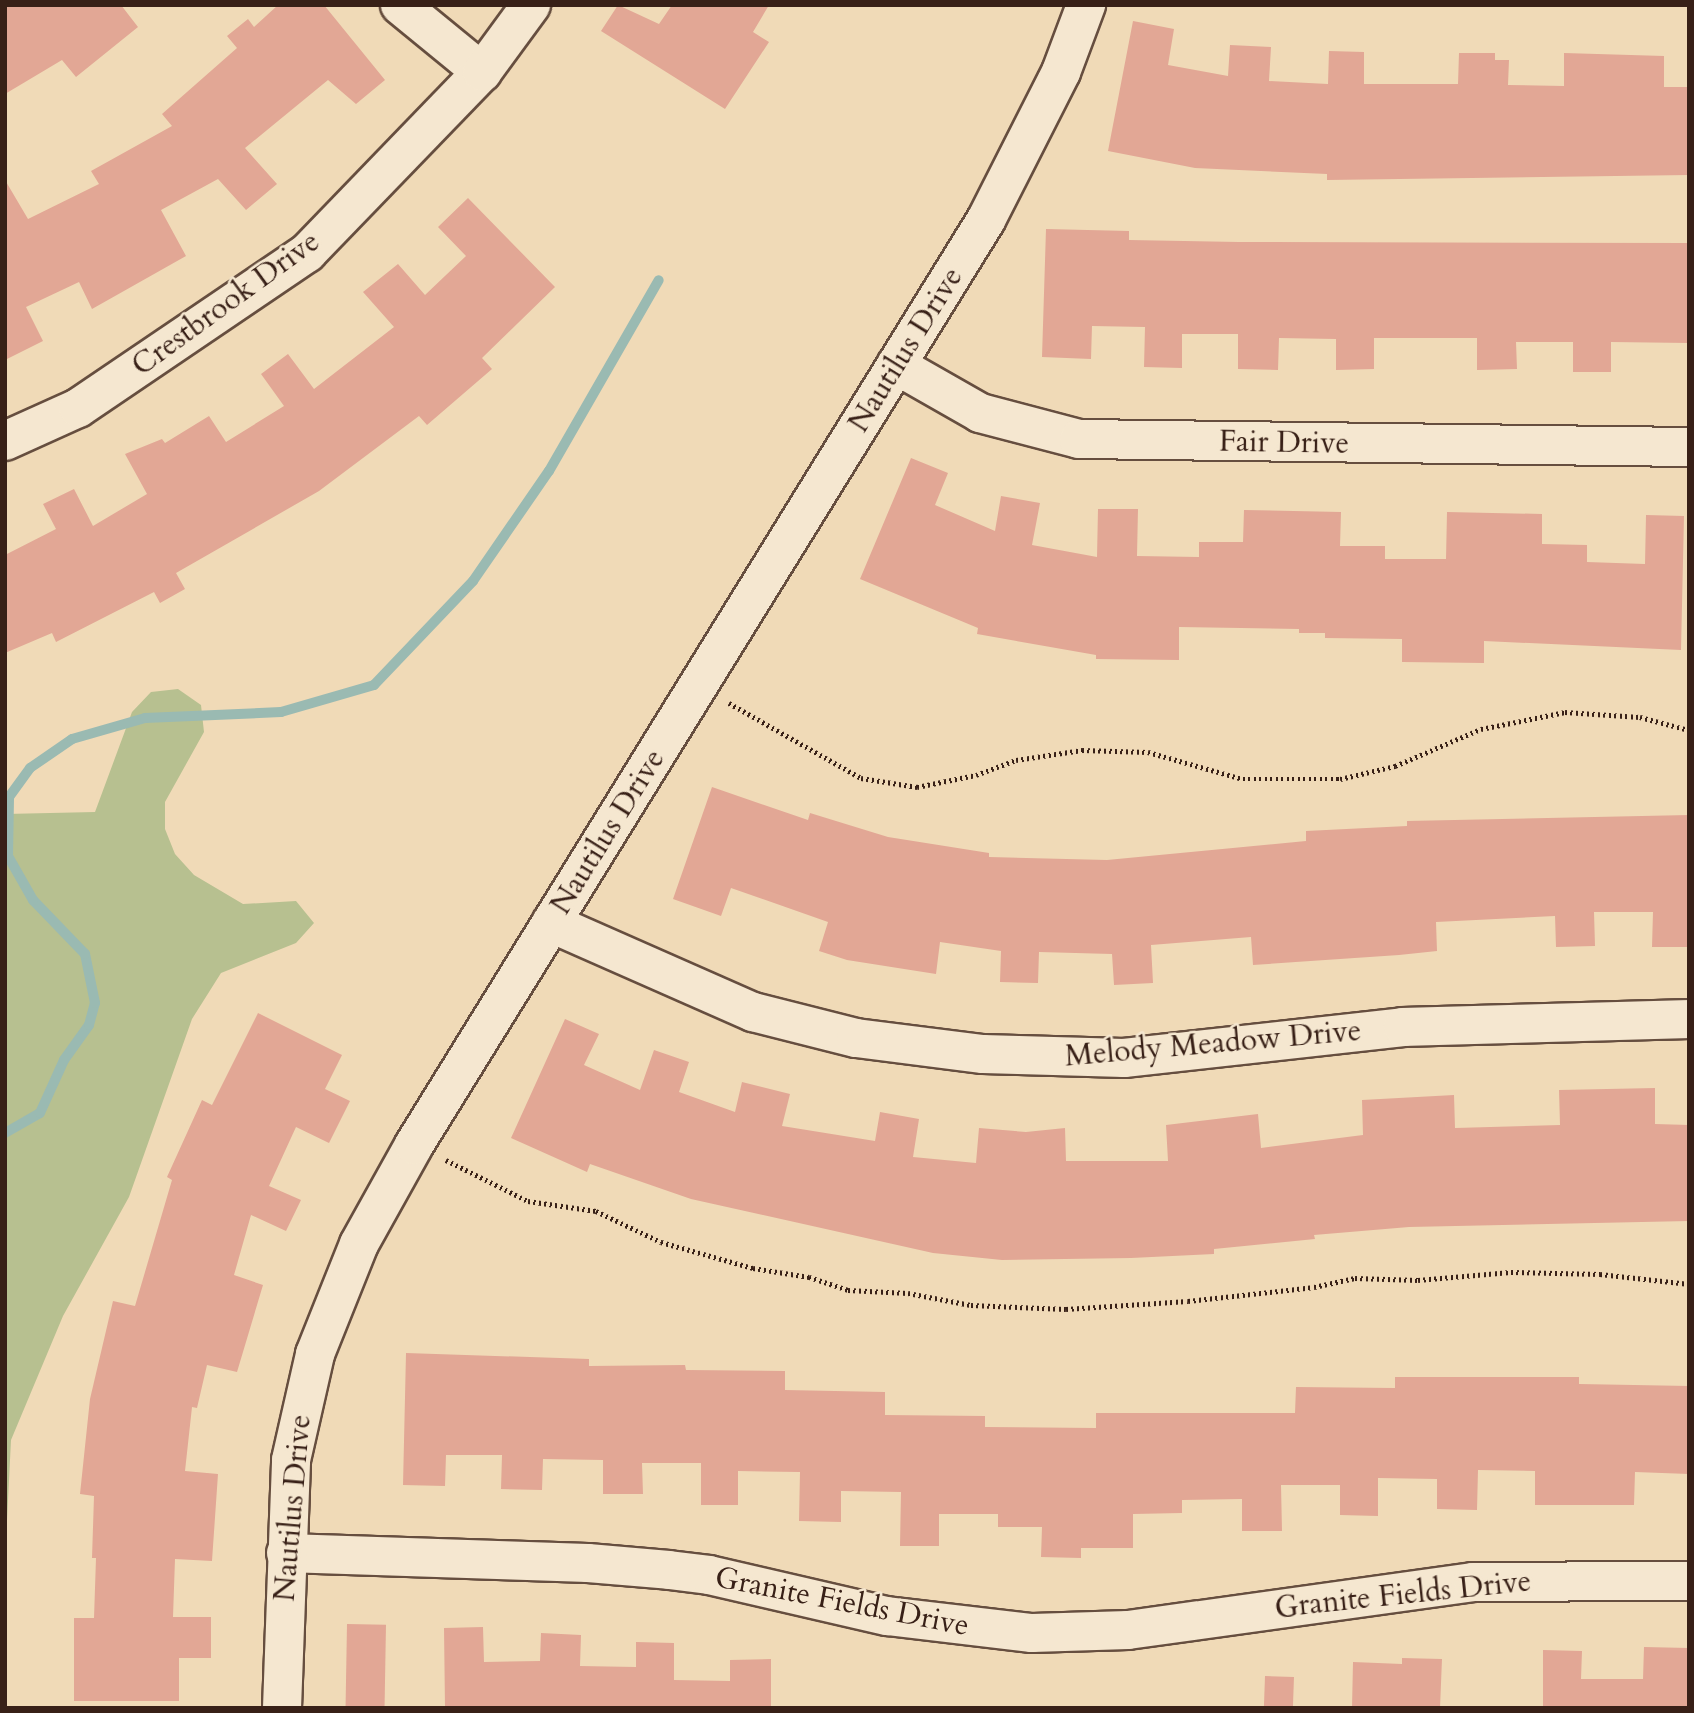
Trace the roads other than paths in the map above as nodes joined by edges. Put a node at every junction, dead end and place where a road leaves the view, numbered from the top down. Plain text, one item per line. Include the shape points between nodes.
1 (400, 5) edge
2 (531, 5) edge
3 (1086, 5) edge
4 (482, 72) junction
5 (896, 365) junction
6 (5, 441) edge
7 (1689, 447) edge
8 (551, 923) junction
9 (1689, 1019) edge
10 (286, 1553) junction
11 (1689, 1581) edge
12 (282, 1708) edge

1 - 4 street
2 - 4 street, Crestbrook Drive
3 - 5 street, Nautilus Drive via 1061,72 992,208
4 - 6 street, Crestbrook Drive via 307,253 78,408
5 - 7 street, Fair Drive via 980,413 1079,439
5 - 8 street, Nautilus Drive
8 - 9 street, Melody Meadow Drive via 753,1012 869,1040 982,1054 1125,1058 1416,1027
8 - 10 street, Nautilus Drive via 390,1185 335,1300 301,1404 291,1460
10 - 11 street, Granite Fields Drive via 669,1570 887,1616 1032,1633 1128,1630 1473,1582
10 - 12 street, Nautilus Drive

